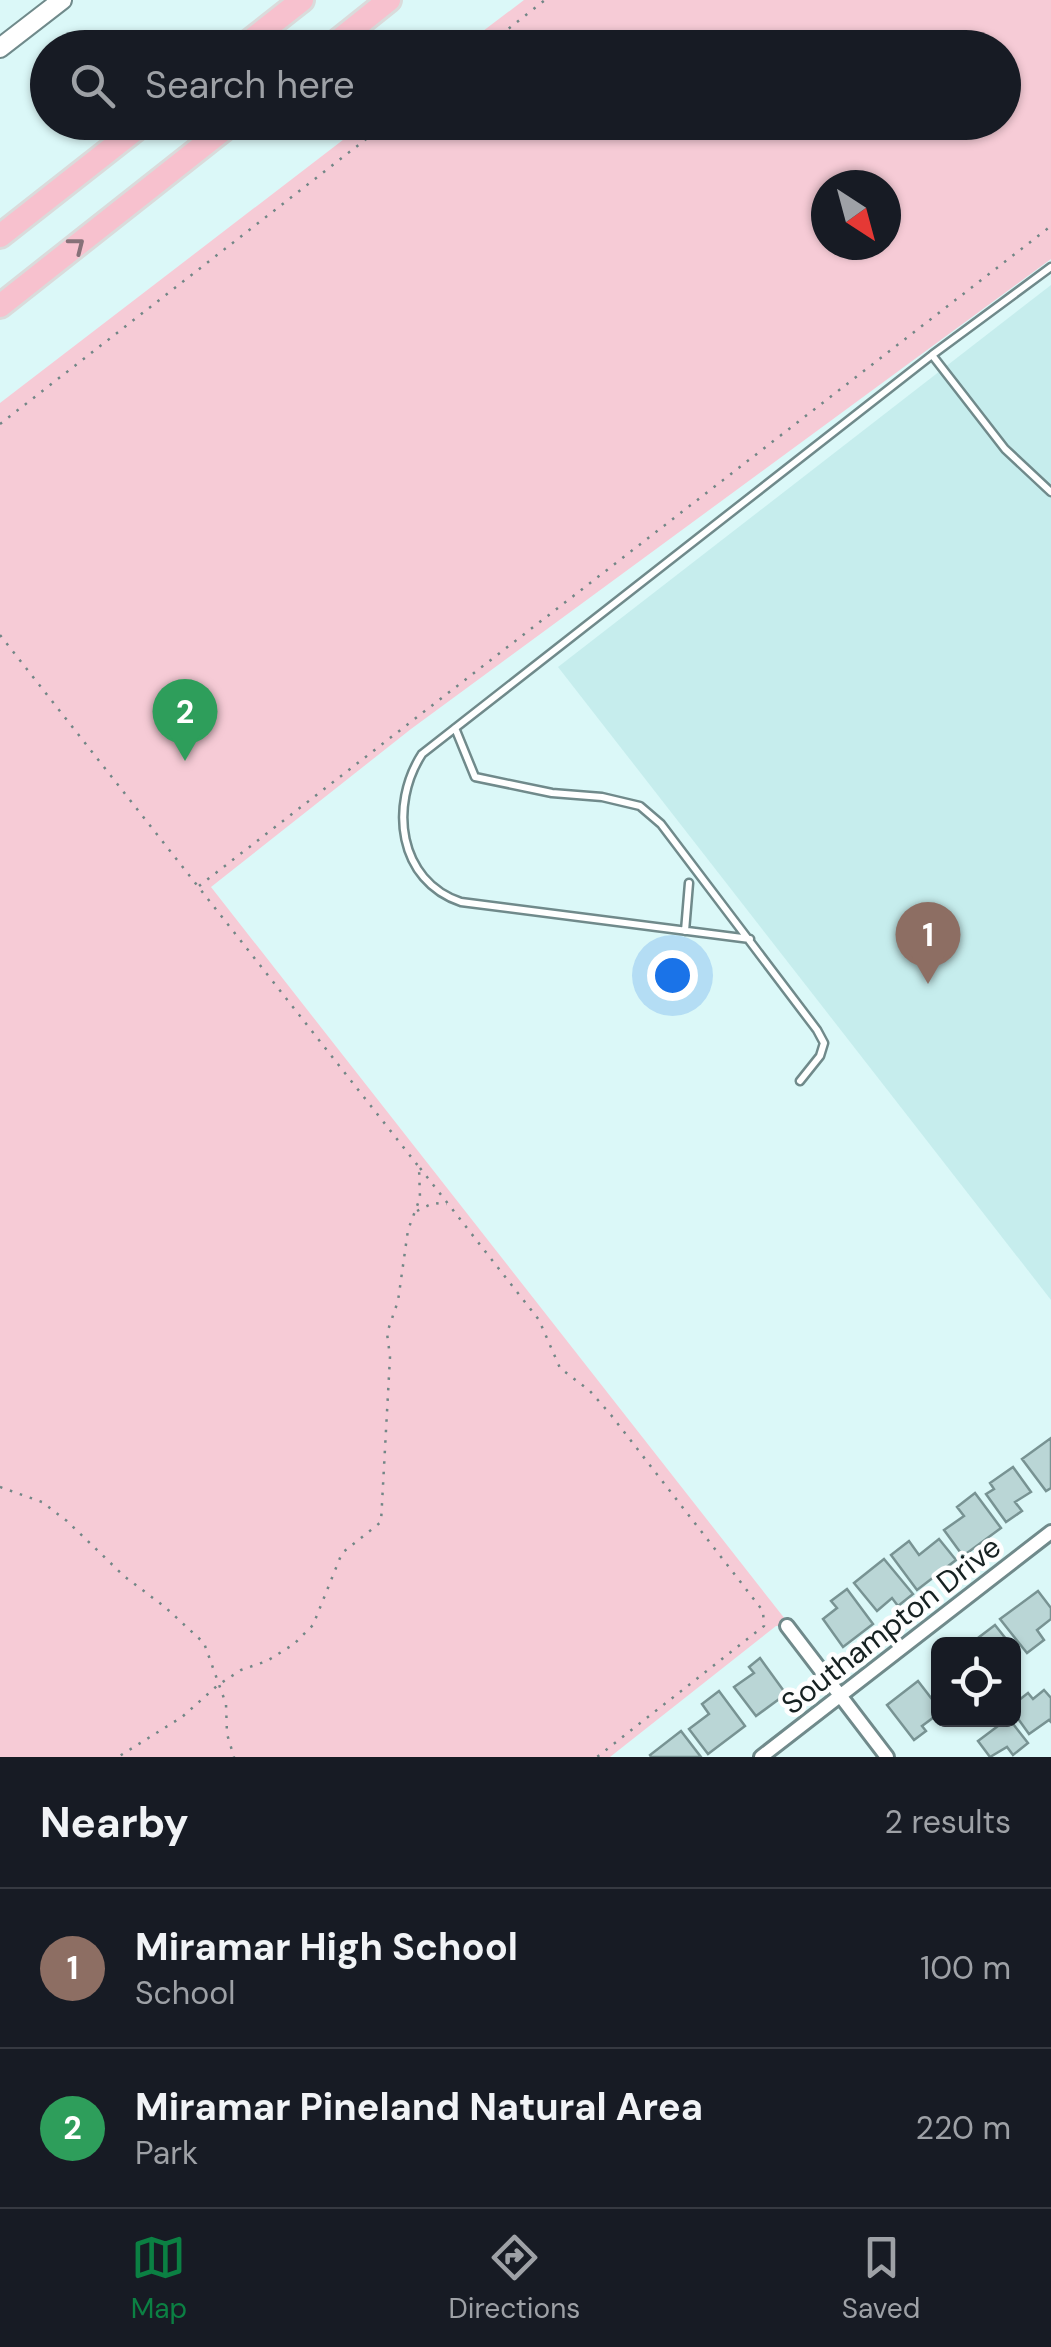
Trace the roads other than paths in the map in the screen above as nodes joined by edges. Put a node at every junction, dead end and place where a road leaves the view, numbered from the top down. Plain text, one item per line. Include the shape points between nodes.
1 (302, 0) edge
2 (389, 0) edge
3 (60, 1) edge
4 (264, 30) edge
5 (352, 30) edge
6 (0, 48) edge
7 (122, 140) edge
8 (210, 140) edge
9 (0, 236) edge
10 (1051, 267) edge
11 (0, 306) edge
12 (932, 355) junction
13 (1051, 492) edge
14 (456, 728) junction
15 (689, 883) dead end
16 (684, 931) junction
17 (750, 940) junction
18 (800, 1081) dead end
19 (1051, 1532) edge
20 (786, 1626) dead end
21 (840, 1696) junction
22 (761, 1757) edge
23 (887, 1757) edge

1 - 4 highway
2 - 5 highway
3 - 6 street
7 - 9 highway
11 -> 8 highway
10 - 12 lane
12 - 13 lane via 1005,449
12 - 14 lane
14 - 16 lane via 422,754 409,774 407,851 426,884 461,902
14 - 17 lane via 475,777 640,806
15 - 16 lane
16 - 17 lane
17 - 18 lane via 824,1044
19 - 21 street, Southampton Drive
20 - 21 street
21 - 22 street, Southampton Drive
21 - 23 street

